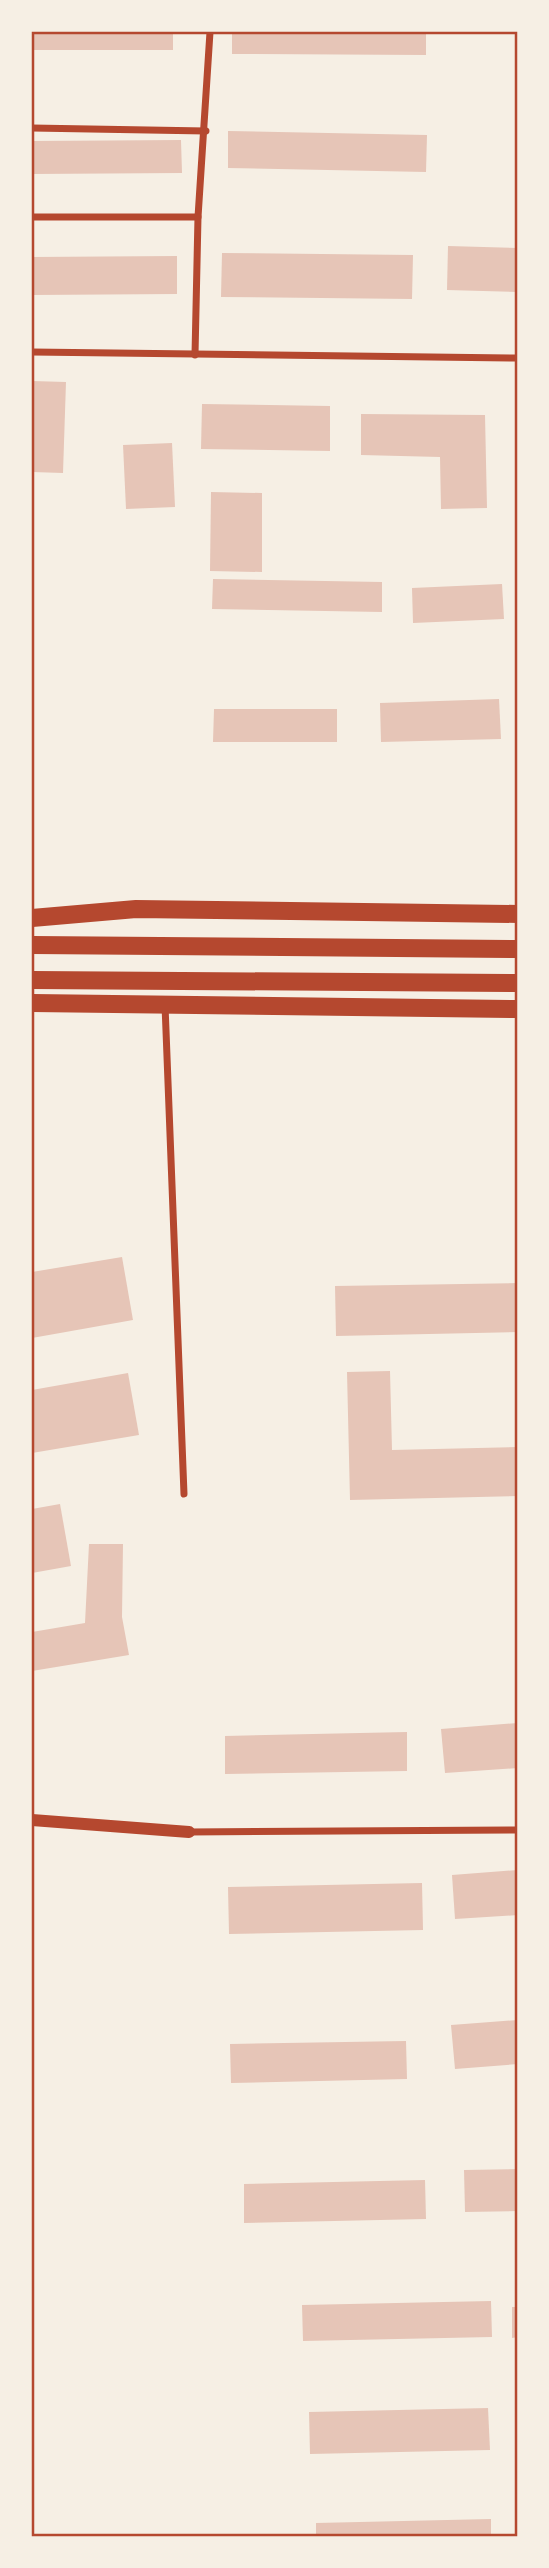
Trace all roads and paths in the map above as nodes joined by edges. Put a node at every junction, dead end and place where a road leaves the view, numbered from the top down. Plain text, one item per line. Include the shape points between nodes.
1 (211, 32) edge
2 (32, 128) edge
3 (206, 131) junction
4 (32, 217) edge
5 (198, 218) junction
6 (32, 352) edge
7 (195, 355) junction
8 (517, 358) edge
9 (517, 914) edge
10 (32, 918) edge
11 (32, 938) edge
12 (32, 945) edge
13 (517, 946) edge
14 (32, 980) edge
15 (517, 983) edge
16 (32, 1003) edge
17 (165, 1003) junction
18 (517, 1009) edge
19 (184, 1493) dead end
20 (32, 1820) edge
21 (517, 1830) edge
22 (189, 1832) joint

1 - 3 street
2 - 3 street
3 - 5 street
4 - 5 street
5 - 7 street
6 - 7 street
7 - 8 street
9 - 10 main road via 136,909
11 - 13 main road
12 - 13 main road
14 - 15 main road
16 - 17 main road
17 - 18 main road
17 - 19 street
20 - 22 street
21 - 22 street

